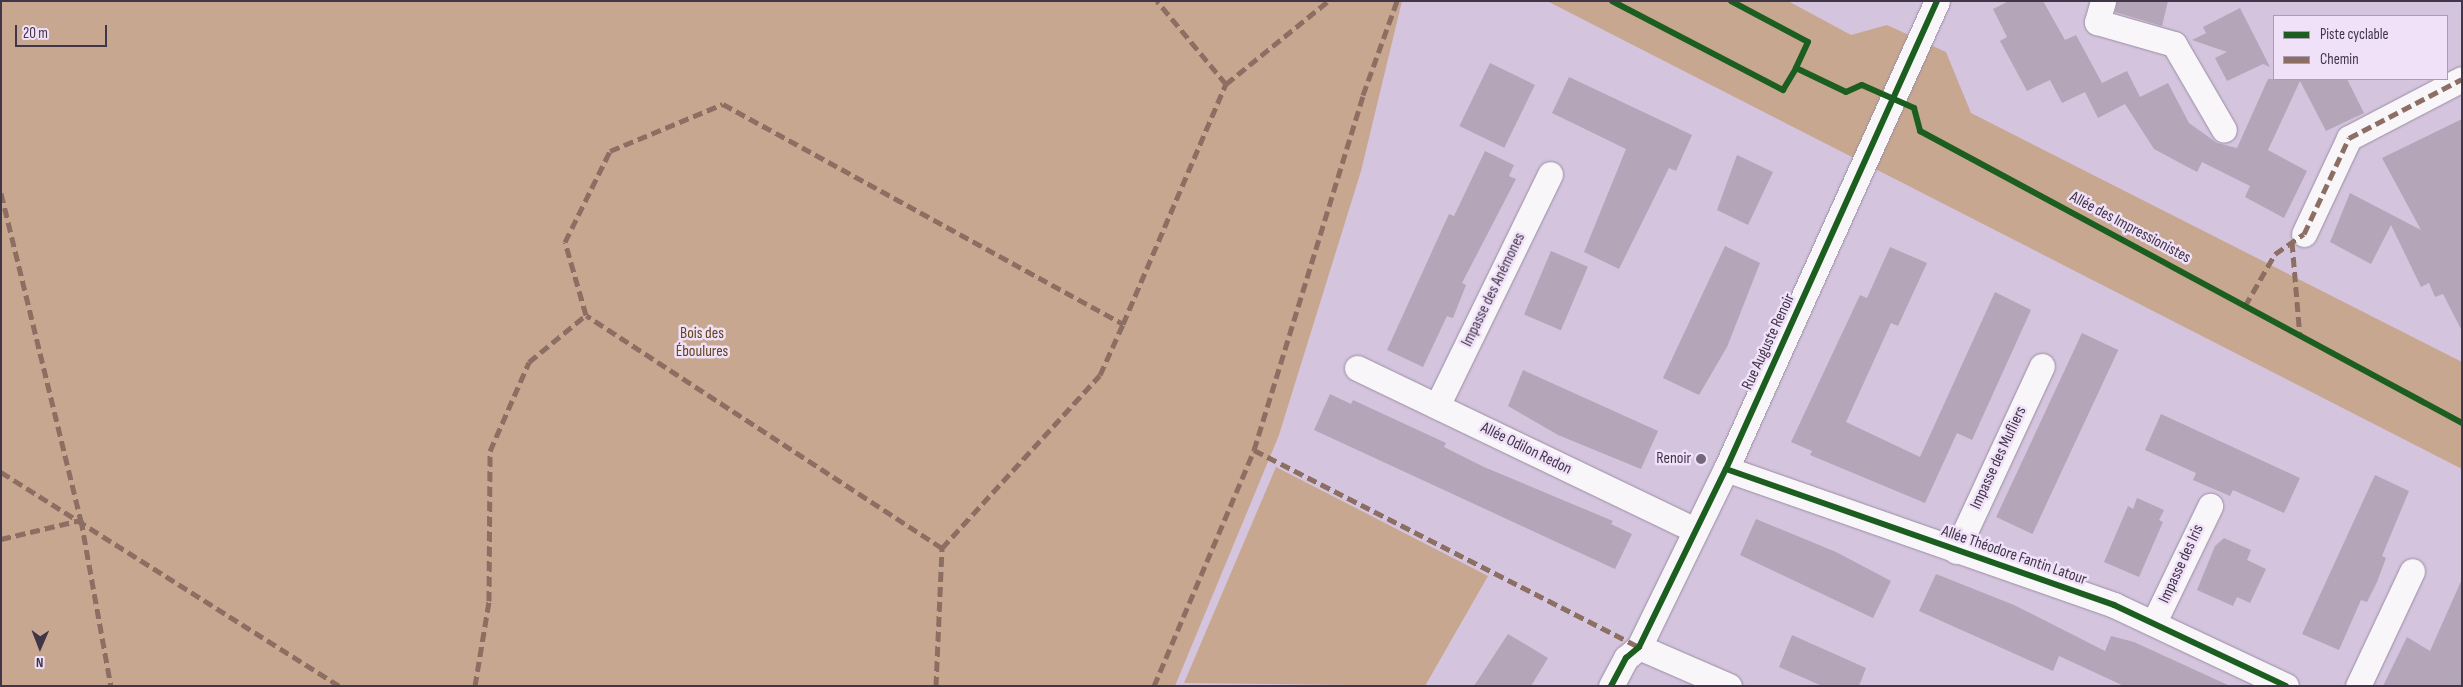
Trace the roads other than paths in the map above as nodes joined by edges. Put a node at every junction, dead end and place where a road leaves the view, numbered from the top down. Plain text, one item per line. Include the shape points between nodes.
1 (1937, 1) edge
2 (2103, 1) edge
3 (2462, 79) edge
4 (2224, 130) dead end
5 (1550, 174) dead end
6 (2304, 234) dead end
7 (2042, 366) dead end
8 (1357, 368) dead end
9 (1437, 406) junction
10 (1726, 469) junction
11 (2210, 506) dead end
12 (1695, 530) junction
13 (1956, 551) junction
14 (2412, 571) dead end
15 (2154, 622) junction
16 (1639, 647) junction
17 (1611, 686) edge
18 (1728, 686) edge
19 (2286, 686) edge
20 (2358, 686) edge

1 - 10 street, Rue Auguste Renoir
2 - 4 street via 2097,22 2174,44
3 - 6 street via 2349,138
5 - 9 street, Impasse des Anémones
7 - 13 street, Impasse des Mufliers
8 - 9 street, Allée Odilon Redon
9 - 12 street, Allée Odilon Redon
10 - 12 street, Rue Auguste Renoir
10 - 13 street, Allée Théodore Fantin Latour
11 - 15 street, Impasse des Iris
12 - 16 street, Rue Auguste Renoir
13 - 15 street, Allée Théodore Fantin Latour
14 - 20 street
15 - 19 street, Allée Théodore Fantin Latour
16 - 17 street, Rue Auguste Renoir via 1626,658
16 - 18 street

